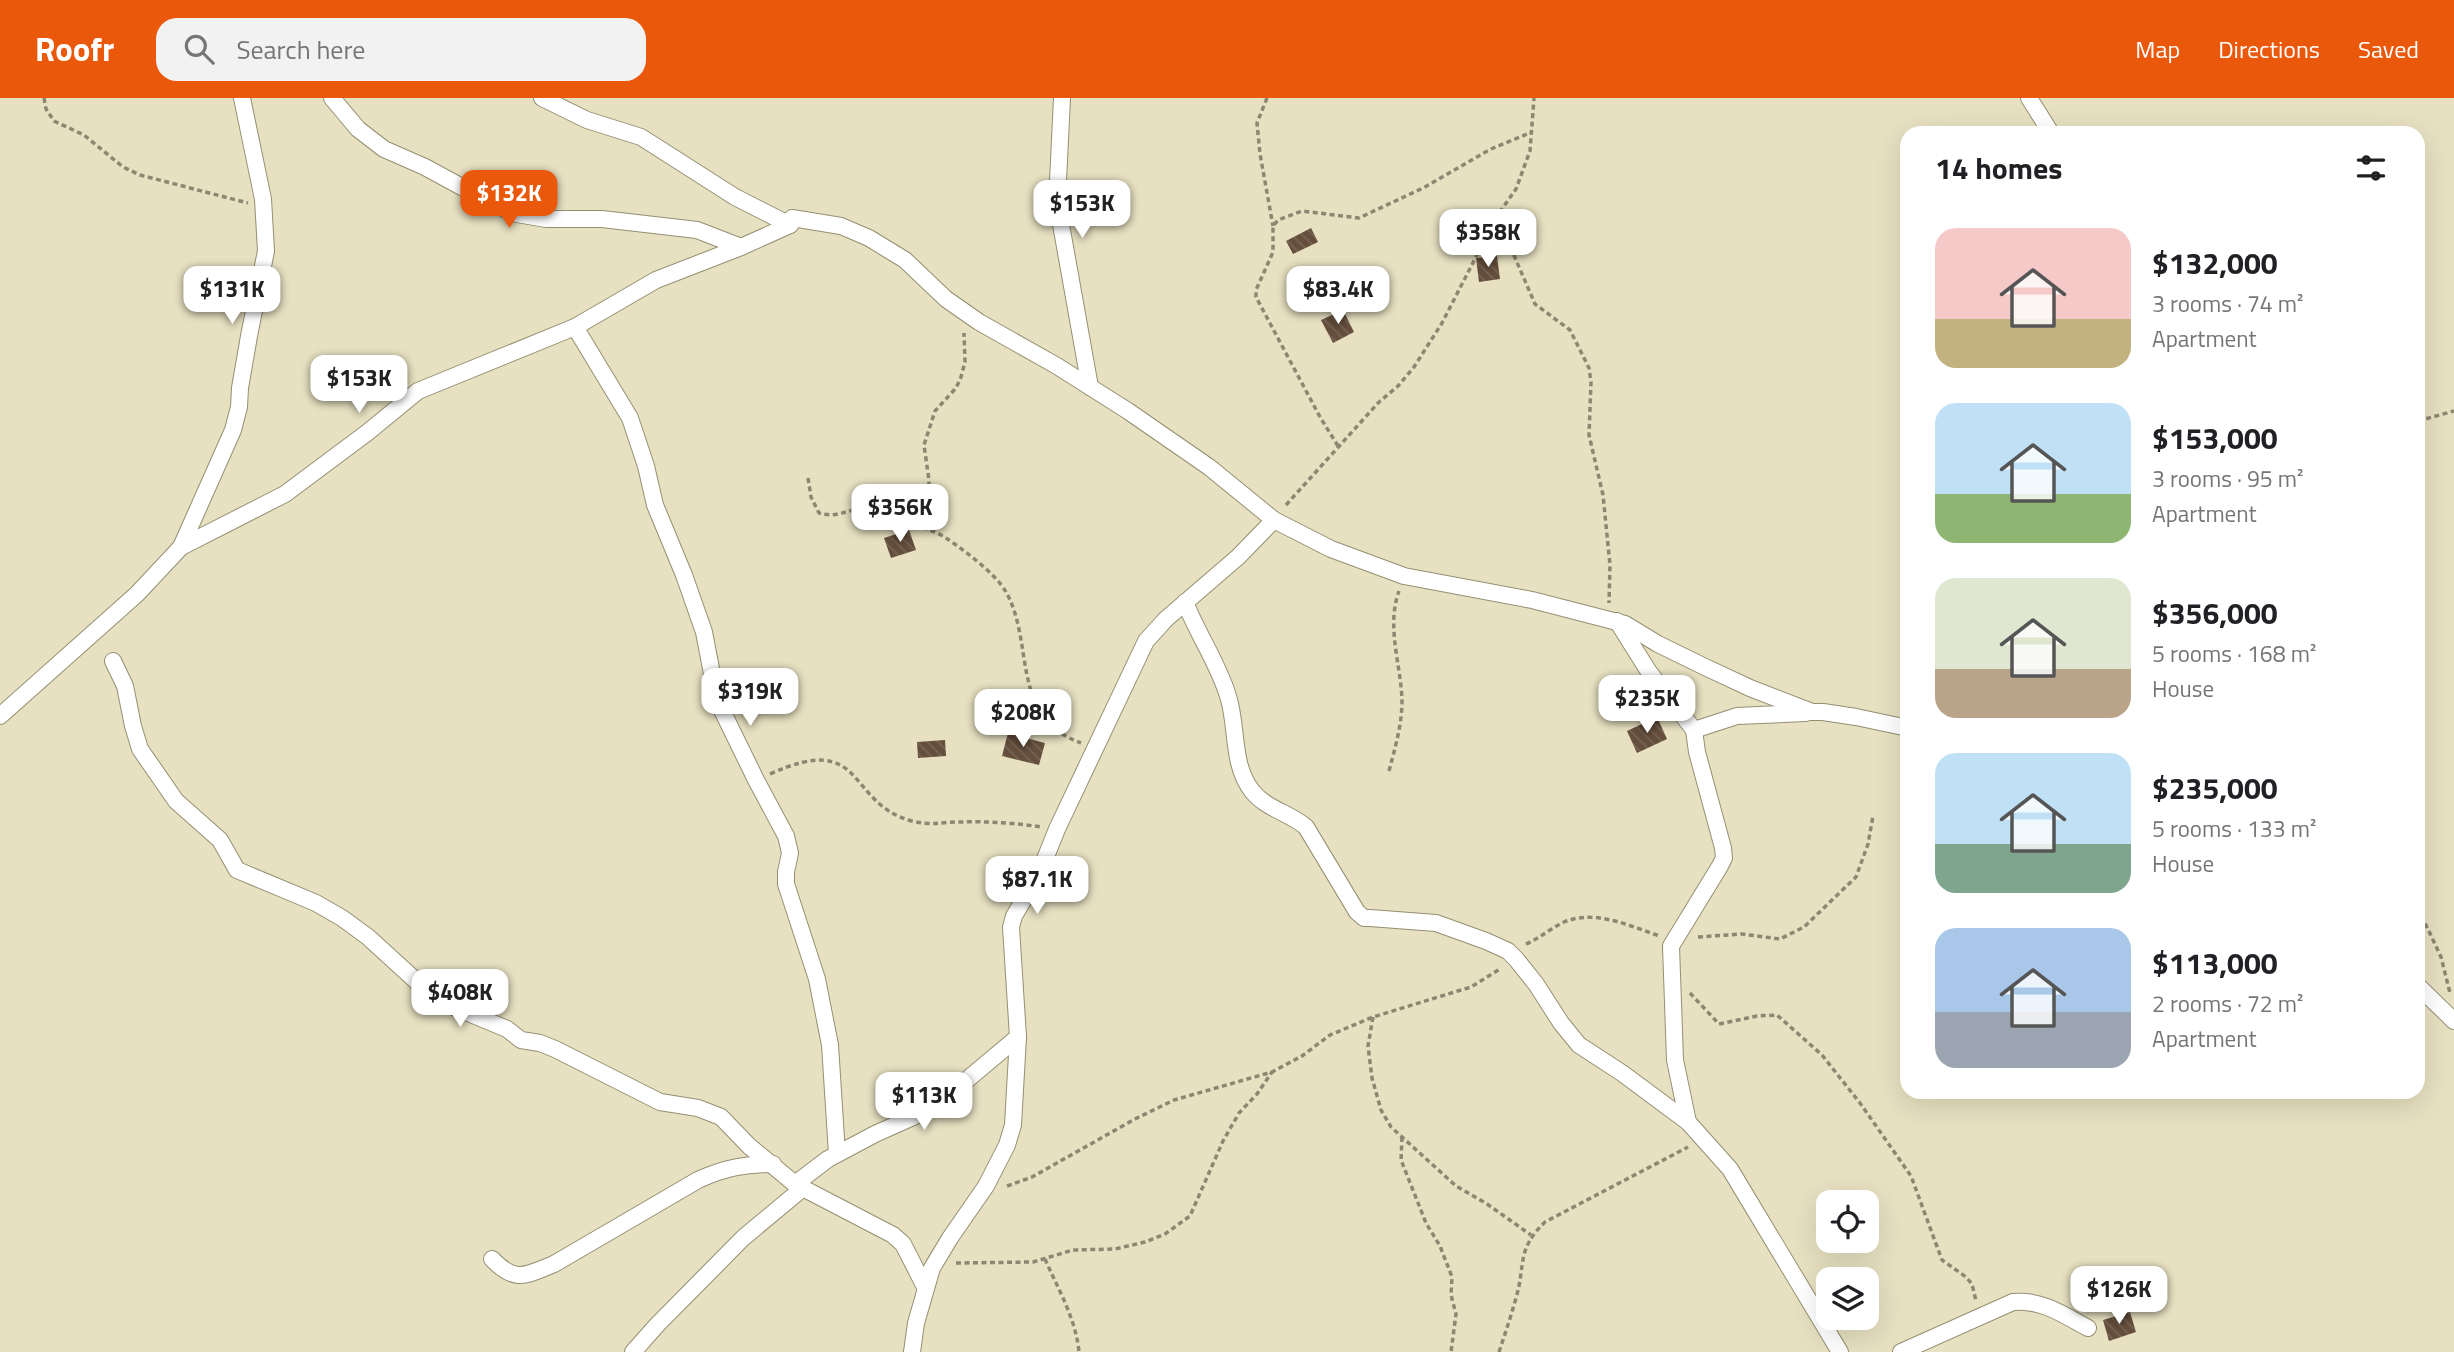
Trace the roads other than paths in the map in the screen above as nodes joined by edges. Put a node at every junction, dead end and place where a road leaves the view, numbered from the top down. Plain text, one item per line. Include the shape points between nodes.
1 (242, 98) edge
2 (332, 98) edge
3 (542, 98) edge
4 (1062, 98) edge
5 (2029, 98) edge
6 (2047, 126) edge
7 (790, 225) junction
8 (741, 247) junction
9 (575, 327) junction
10 (1090, 387) junction
11 (1274, 520) junction
12 (181, 547) junction
13 (1185, 602) junction
14 (1613, 620) junction
15 (113, 661) dead end
16 (1812, 712) junction
17 (0, 716) edge
18 (1900, 726) edge
19 (1694, 730) junction
20 (2425, 993) edge
21 (2454, 1021) edge
22 (1018, 1037) junction
23 (1688, 1122) junction
24 (837, 1154) junction
25 (773, 1164) junction
26 (799, 1186) junction
27 (492, 1259) dead end
28 (925, 1287) junction
29 (2088, 1328) dead end
30 (634, 1352) edge
31 (912, 1352) edge
32 (1840, 1352) edge
33 (1902, 1352) edge

1 - 12 street via 263,208 266,251 233,430
2 - 8 street via 358,129 384,149 517,214 697,230
3 - 7 street via 587,120 641,137 735,197
4 - 10 street via 1057,202
5 - 6 street
7 - 8 street
7 - 10 street via 792,218 841,226 869,238 905,260 979,323
8 - 9 street via 656,280
9 - 12 street via 418,391 285,494
9 - 24 street via 630,418 655,505 704,632 717,700 786,836 790,853 786,884 820,992 830,1045
10 - 11 street via 1209,467
11 - 13 street
11 - 14 street via 1331,549 1404,576
12 - 17 street via 137,594
13 - 22 street via 1146,640 1133,663 1040,874 1014,916
13 - 23 street via 1221,675 1240,766 1252,790 1306,827 1357,912 1370,918 1436,923 1512,955 1579,1045
14 - 16 street via 1705,667
14 - 19 street
15 - 25 street via 125,686 140,749 176,801 220,840 237,870 342,918 437,1000 507,1029 521,1040 555,1049 660,1102 721,1117
16 - 18 street
16 - 19 street via 1737,716
19 - 23 street via 1724,858 1671,946 1675,1060
20 - 21 street
22 - 24 street via 922,1113
22 - 28 street via 1013,1125 1002,1155 933,1266
23 - 32 street via 1730,1169
24 - 26 street
25 - 26 street
25 - 27 street via 720,1170 530,1276 508,1274
26 - 28 street via 893,1235
26 - 30 street
28 - 31 street
29 - 33 street via 2049,1307 2013,1302

